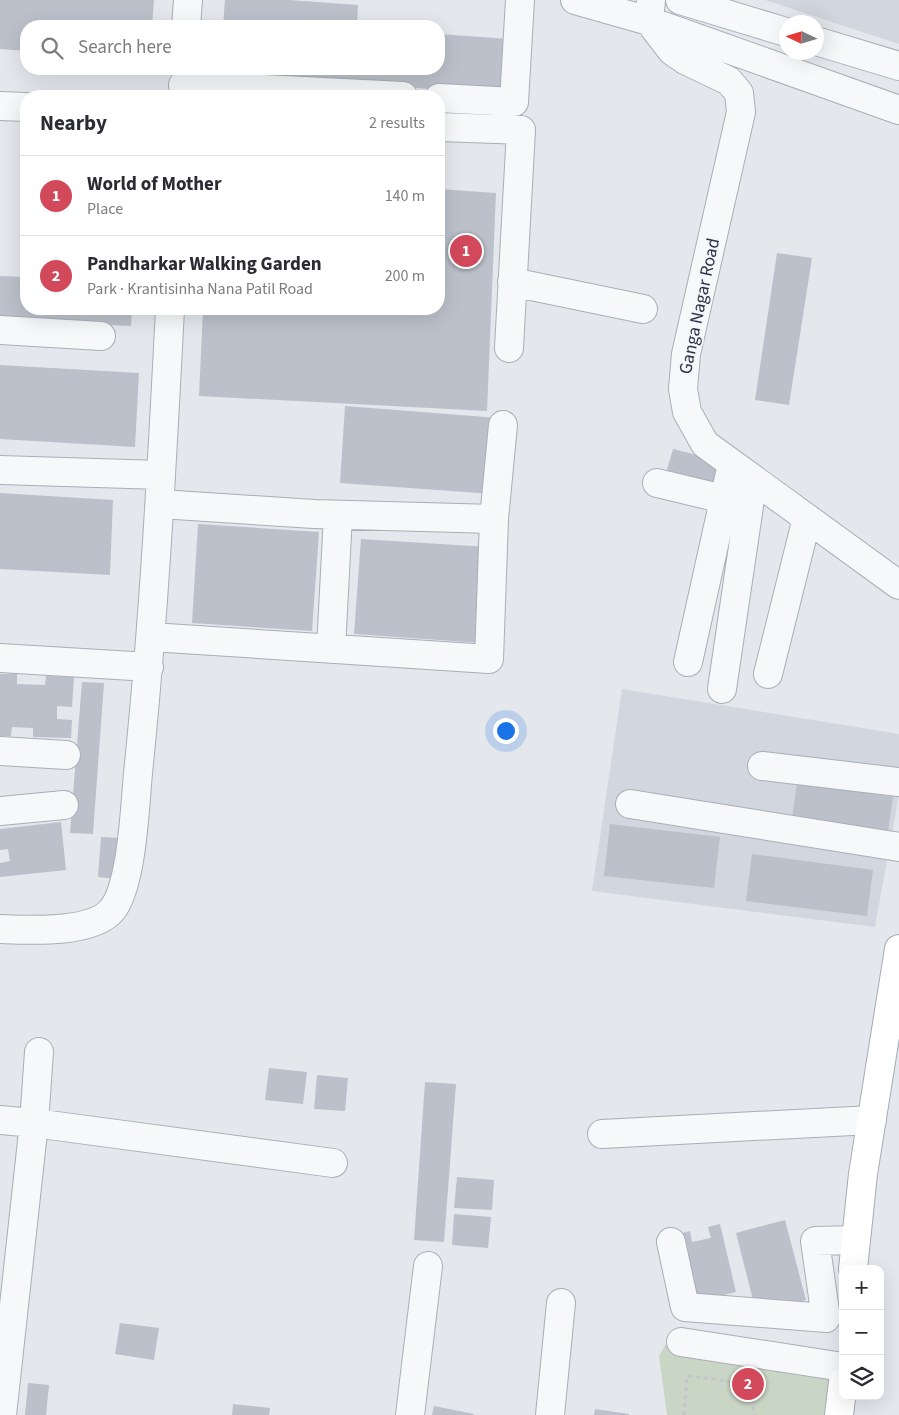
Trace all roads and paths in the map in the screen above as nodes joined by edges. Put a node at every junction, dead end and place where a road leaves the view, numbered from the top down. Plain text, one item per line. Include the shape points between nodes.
1 (188, 0) edge
2 (520, 0) edge
3 (575, 0) edge
4 (680, 0) edge
5 (650, 10) edge
6 (186, 20) edge
7 (779, 30) edge
8 (824, 43) edge
9 (899, 66) edge
10 (183, 83) edge
11 (301, 90) edge
12 (445, 98) edge
13 (0, 106) edge
14 (20, 107) edge
15 (899, 110) edge
16 (445, 127) edge
17 (512, 282) junction
18 (643, 309) dead end
19 (170, 315) edge
20 (0, 330) edge
21 (101, 336) dead end
22 (509, 348) dead end
23 (504, 425) dead end
24 (0, 470) edge
25 (742, 471) junction
26 (161, 475) junction
27 (657, 483) dead end
28 (724, 499) junction
29 (160, 504) junction
30 (338, 515) junction
31 (807, 518) junction
32 (494, 519) junction
33 (899, 585) edge
34 (151, 637) junction
35 (331, 649) junction
36 (0, 658) edge
37 (688, 662) dead end
38 (149, 667) junction
39 (768, 674) dead end
40 (722, 689) dead end
41 (0, 751) edge
42 (66, 755) dead end
43 (762, 766) dead end
44 (899, 782) edge
45 (630, 804) dead end
46 (64, 805) dead end
47 (0, 811) edge
48 (899, 847) edge
49 (0, 929) edge
50 (899, 950) edge
51 (39, 1052) dead end
52 (0, 1120) edge
53 (872, 1120) junction
54 (34, 1123) junction
55 (602, 1134) dead end
56 (333, 1163) dead end
57 (855, 1240) junction
58 (672, 1242) dead end
59 (853, 1265) edge
60 (428, 1266) dead end
61 (560, 1303) dead end
62 (681, 1342) dead end
63 (839, 1366) edge
64 (841, 1400) edge
65 (2, 1415) edge
66 (410, 1415) edge
67 (550, 1415) edge
68 (684, 1415) edge
69 (754, 1415) edge
70 (839, 1415) edge

1 - 6 street
2 - 12 street via 514,102
3 - 5 street
4 - 7 street
5 - 15 street
5 - 25 street, Ganga Nagar Road via 672,51 729,81 738,93 741,112 686,354 682,389 687,412 704,444
8 - 9 street
10 - 11 street
13 - 14 street
16 - 17 street via 521,130
17 - 18 street
17 - 22 street
19 - 26 street
20 - 21 street
23 - 32 street
24 - 26 street
25 - 28 street
25 - 31 street, Ganga Nagar Road
25 - 40 street
26 - 29 street
27 - 28 street
28 - 37 street
29 - 30 street
29 - 34 street
30 - 32 street
30 - 35 street
31 - 33 street, Ganga Nagar Road
31 - 39 street
32 - 35 street via 489,659
34 - 35 street
34 - 38 street
36 - 38 street
38 - 49 street via 129,857 121,893 112,910 93,924 44,930
41 - 42 street
43 - 44 street
45 - 48 street
46 - 47 street
50 - 53 main road
51 - 54 street
52 - 54 street
53 - 55 street
53 - 57 main road
54 - 56 street
54 - 65 street
57 - 58 street via 815,1241 826,1318 685,1307
57 - 59 main road
60 - 66 street
61 - 67 street
62 - 63 street
64 - 70 main road
68 - 69 path via 687,1376 747,1387

